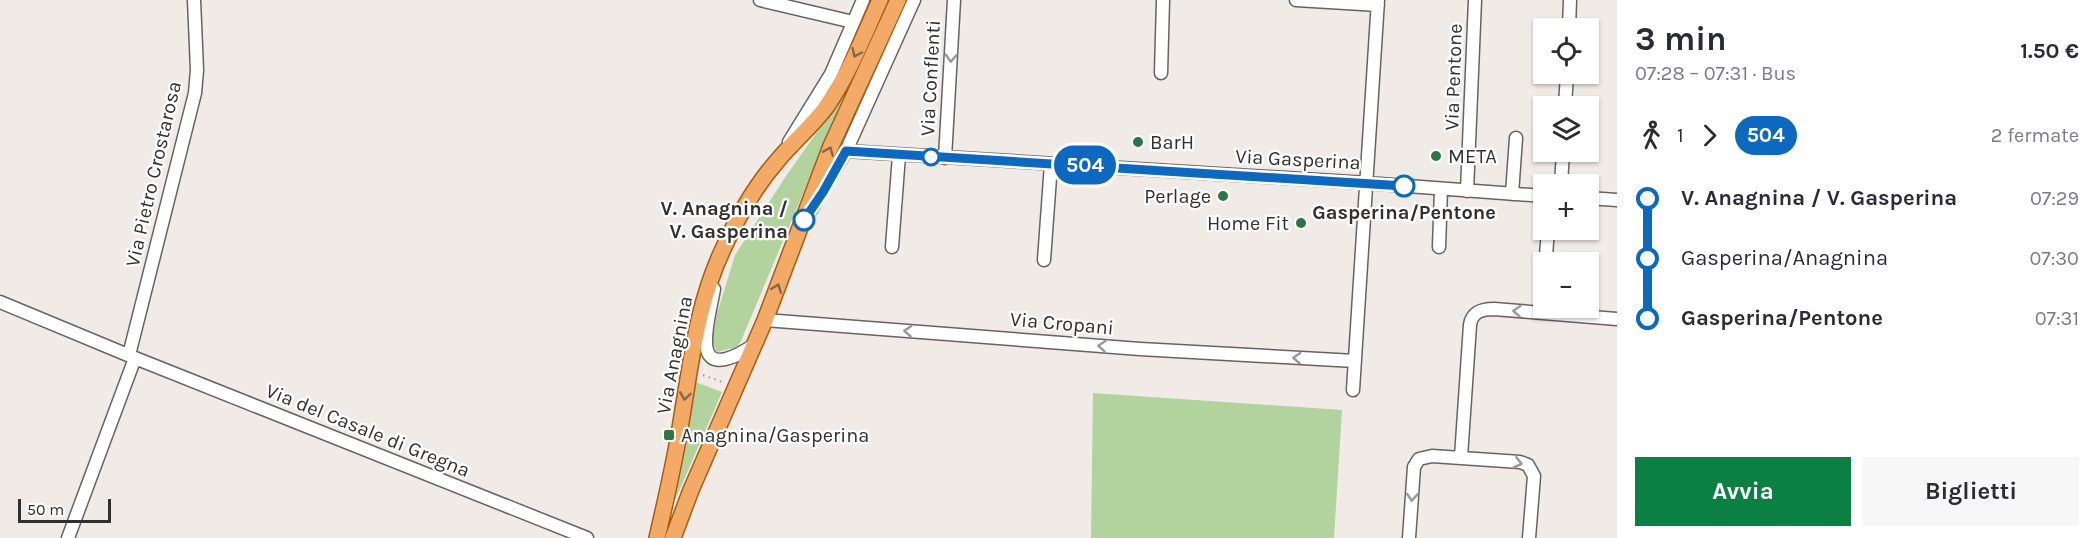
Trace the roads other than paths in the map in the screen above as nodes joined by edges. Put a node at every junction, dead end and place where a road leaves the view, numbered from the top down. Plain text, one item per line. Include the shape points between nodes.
1 (194, 0) edge
2 (760, 0) edge
3 (864, 0) edge
4 (880, 0) edge
5 (898, 0) edge
6 (914, 0) edge
7 (954, 0) edge
8 (1163, 0) edge
9 (1296, 0) edge
10 (1475, 0) edge
11 (1570, 0) edge
12 (1378, 2) edge
13 (1569, 18) edge
14 (853, 22) junction
15 (1161, 73) dead end
16 (1516, 138) dead end
17 (846, 151) junction
18 (899, 155) junction
19 (945, 158) junction
20 (778, 160) junction
21 (1051, 164) junction
22 (1367, 183) junction
23 (1441, 189) junction
24 (1467, 191) junction
25 (1512, 194) junction
26 (1533, 195) edge
27 (1599, 199) edge
28 (1617, 200) edge
29 (801, 225) junction
30 (892, 247) dead end
31 (1438, 247) dead end
32 (719, 258) junction
33 (1044, 260) dead end
34 (0, 302) edge
35 (1617, 319) edge
36 (765, 320) junction
37 (756, 342) junction
38 (132, 357) junction
39 (1355, 361) junction
40 (1353, 390) dead end
41 (1461, 457) junction
42 (68, 538) edge
43 (587, 538) edge
44 (657, 538) edge
45 (673, 538) edge
46 (1409, 538) edge
47 (1529, 538) edge

1 - 38 street, Via Pietro Crostarosa via 195,93
2 - 14 street
3 - 14 street, Via Anagnina
4 -> 20 main road, Via Anagnina via 835,93
29 -> 5 main road via 831,146
6 - 17 street
7 -> 19 street, Via Conflenti
8 - 15 street
9 - 12 street
10 - 24 street, Via Pentone
11 - 13 street
12 - 22 street
14 - 20 street, Via Anagnina via 831,74
16 - 25 street
17 - 18 street, Via Gasperina
17 - 29 street
18 - 19 street, Via Gasperina
18 - 30 street
19 - 21 street, Via Gasperina
20 - 32 main road, Via Anagnina via 747,205
21 - 22 street, Via Gasperina
21 - 33 street
22 - 23 street, Via Gasperina
22 - 39 street
23 - 24 street, Via Gasperina
23 - 31 street
24 - 25 street, Via Gasperina
25 - 26 street, Via Gasperina
27 - 28 street
36 -> 29 main road
32 - 37 street via 705,340 709,353 727,360
32 -> 44 main road, Via Anagnina via 693,343 674,465
34 - 38 street, Via del Casale di Gregna
35 -> 41 street via 1490,309 1474,315
36 - 37 main road
39 -> 36 street, Via Cropani
37 - 45 main road
38 - 42 street
38 - 43 street, Via del Casale di Gregna
39 - 40 street
41 -> 46 street via 1425,456 1417,462 1413,471
41 -> 47 street via 1520,462 1530,468 1534,479

